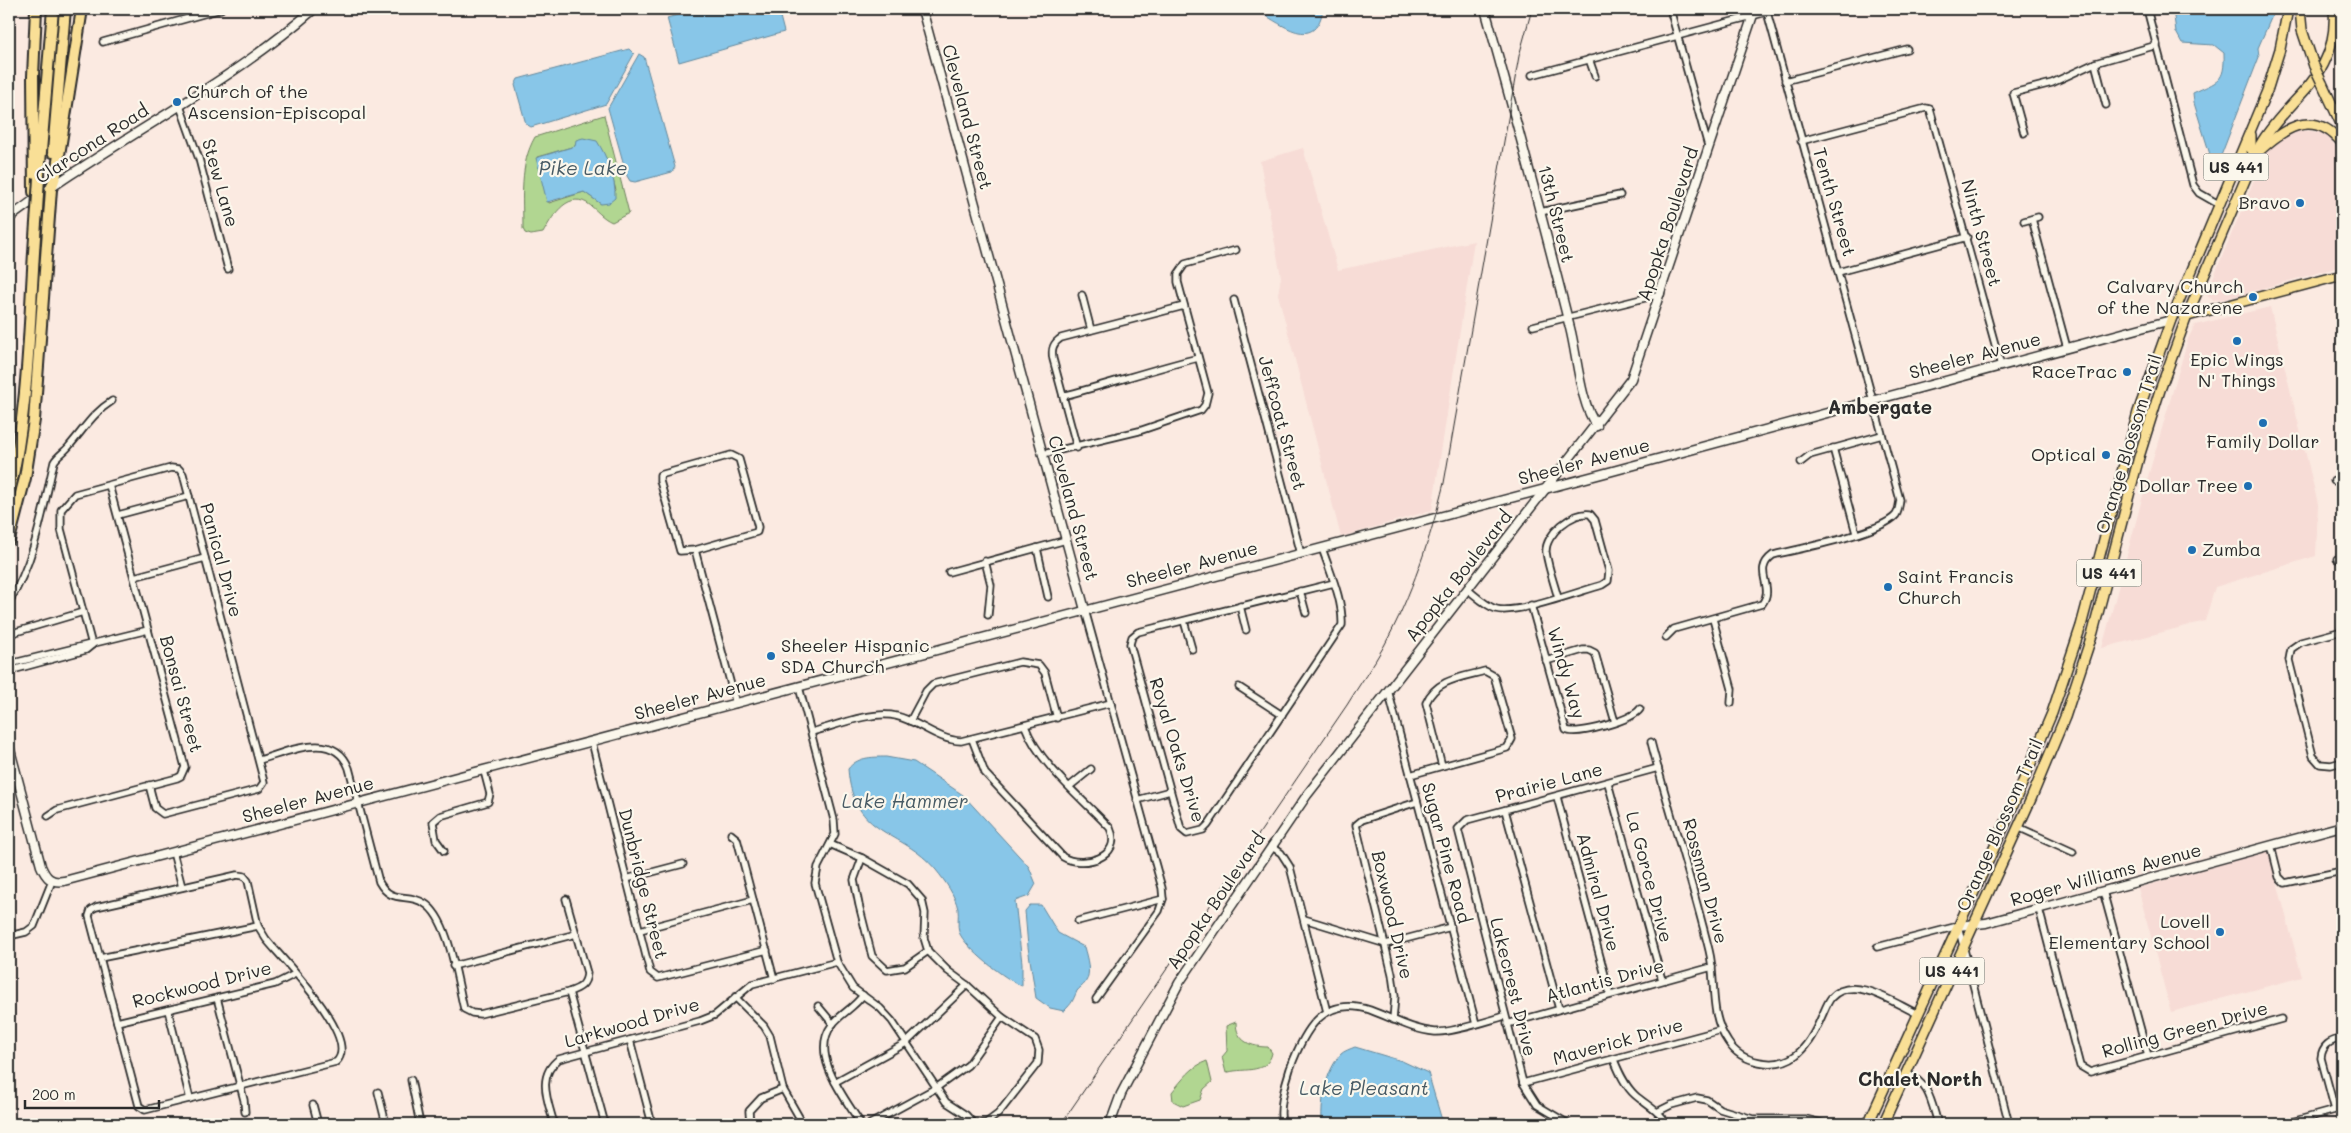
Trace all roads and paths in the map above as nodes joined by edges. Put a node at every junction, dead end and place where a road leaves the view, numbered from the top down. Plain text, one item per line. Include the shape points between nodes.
1 (36, 9) edge
2 (53, 9) edge
3 (65, 9) edge
4 (82, 9) edge
5 (221, 9) edge
6 (314, 9) edge
7 (922, 9) edge
8 (1485, 9) edge
9 (1670, 9) edge
10 (1778, 9) edge
11 (2147, 9) edge
12 (2288, 9) edge
13 (2300, 9) edge
14 (2334, 9) edge
15 (2340, 9) edge
16 (1754, 12) edge
17 (1767, 12) junction
18 (2342, 21) edge
19 (1678, 36) junction
20 (103, 42) dead end
21 (2157, 45) junction
22 (1907, 49) dead end
23 (1590, 59) junction
24 (2095, 63) junction
25 (1532, 75) dead end
26 (1595, 76) dead end
27 (1785, 81) junction
28 (2106, 105) dead end
29 (180, 106) junction
30 (2342, 126) edge
31 (2252, 130) junction
32 (2024, 133) dead end
33 (1801, 141) junction
34 (2342, 143) edge
35 (1709, 148) junction
36 (2255, 155) junction
37 (55, 167) junction
38 (36, 180) junction
39 (1620, 195) dead end
40 (2220, 205) junction
41 (1540, 212) junction
42 (9, 218) edge
43 (2024, 221) dead end
44 (1967, 236) junction
45 (1236, 250) dead end
46 (228, 269) dead end
47 (1838, 272) junction
48 (2206, 273) junction
49 (2342, 275) edge
50 (2199, 288) junction
51 (1661, 294) junction
52 (1082, 295) dead end
53 (1234, 300) dead end
54 (1184, 306) junction
55 (2214, 309) junction
56 (2187, 316) junction
57 (1568, 319) junction
58 (2171, 320) junction
59 (1533, 326) dead end
60 (1091, 330) junction
61 (2068, 348) junction
62 (1198, 358) junction
63 (2001, 366) junction
64 (2145, 393) junction
65 (1063, 396) junction
66 (1873, 400) junction
67 (112, 401) dead end
68 (2138, 412) junction
69 (2151, 416) junction
70 (1597, 426) junction
71 (2146, 432) junction
72 (1882, 435) junction
73 (1077, 448) junction
74 (1833, 448) junction
75 (1043, 454) junction
76 (1801, 462) dead end
77 (2342, 479) edge
78 (2334, 481) dead end
79 (110, 485) junction
80 (1548, 489) junction
81 (9, 493) edge
82 (189, 496) junction
83 (118, 515) junction
84 (2108, 523) junction
85 (2121, 526) junction
86 (1856, 533) junction
87 (9, 540) edge
88 (1066, 540) junction
89 (1037, 548) junction
90 (1322, 548) junction
91 (695, 550) junction
92 (1301, 554) junction
93 (205, 558) junction
94 (985, 561) junction
95 (949, 572) dead end
96 (134, 577) junction
97 (1334, 583) junction
98 (1467, 590) junction
99 (1300, 591) junction
100 (1048, 597) dead end
101 (1558, 598) junction
102 (2088, 600) junction
103 (9, 602) edge
104 (2101, 603) junction
105 (1531, 605) junction
106 (1240, 606) junction
107 (1085, 610) junction
108 (83, 612) junction
109 (1306, 613) dead end
110 (988, 615) dead end
111 (1713, 619) junction
112 (1184, 621) junction
113 (148, 630) junction
114 (1246, 630) dead end
115 (2342, 631) edge
116 (9, 634) edge
117 (1666, 636) dead end
118 (92, 645) junction
119 (1192, 649) dead end
120 (9, 652) edge
121 (1546, 661) junction
122 (10, 664) edge
123 (9, 671) edge
124 (1239, 687) dead end
125 (799, 688) junction
126 (1388, 690) junction
127 (1111, 703) junction
128 (1732, 703) dead end
129 (736, 704) junction
130 (1640, 709) dead end
131 (2052, 713) junction
132 (1282, 715) junction
133 (1057, 718) junction
134 (2064, 718) junction
135 (910, 721) junction
136 (1615, 722) junction
137 (1025, 726) junction
138 (812, 732) junction
139 (972, 739) junction
140 (592, 742) junction
141 (1651, 742) dead end
142 (9, 746) edge
143 (259, 760) junction
144 (2342, 762) edge
145 (1442, 766) junction
146 (1658, 768) junction
147 (1091, 769) dead end
148 (484, 771) junction
149 (1410, 775) junction
150 (1608, 783) junction
151 (149, 785) junction
152 (1070, 786) junction
153 (1170, 791) junction
154 (1557, 797) junction
155 (1137, 800) junction
156 (1417, 802) junction
157 (358, 804) junction
158 (1505, 810) junction
159 (48, 816) dead end
160 (2006, 822) junction
161 (2342, 826) edge
162 (2018, 827) junction
163 (731, 834) dead end
164 (1458, 836) joint
165 (832, 845) junction
166 (2271, 845) junction
167 (1271, 846) junction
168 (444, 851) dead end
169 (173, 852) junction
170 (2074, 852) dead end
171 (862, 858) junction
172 (683, 864) dead end
173 (2342, 871) edge
174 (626, 879) junction
175 (51, 881) junction
176 (182, 887) junction
177 (2103, 891) junction
178 (566, 899) dead end
179 (1163, 899) junction
180 (753, 900) junction
181 (2039, 909) junction
182 (1304, 920) junction
183 (1078, 921) dead end
184 (1974, 924) junction
185 (258, 926) junction
186 (1958, 926) junction
187 (1451, 927) junction
188 (640, 930) junction
189 (576, 934) junction
190 (9, 936) edge
191 (1386, 944) junction
192 (1877, 947) dead end
193 (1963, 948) junction
194 (767, 950) junction
195 (928, 951) junction
196 (100, 958) junction
197 (837, 962) junction
198 (454, 966) junction
199 (1712, 967) junction
200 (295, 974) junction
201 (774, 979) junction
202 (1662, 980) junction
203 (967, 985) junction
204 (570, 992) junction
205 (1610, 994) junction
206 (863, 995) junction
207 (735, 997) junction
208 (217, 998) junction
209 (1096, 998) dead end
210 (818, 1006) dead end
211 (1559, 1009) junction
212 (168, 1010) junction
213 (1327, 1012) junction
214 (1918, 1014) junction
215 (1505, 1016) junction
216 (1002, 1017) junction
217 (2282, 1019) dead end
218 (1393, 1020) junction
219 (116, 1022) junction
220 (833, 1024) junction
221 (1476, 1024) junction
222 (1507, 1024) junction
223 (1721, 1030) junction
224 (1922, 1038) junction
225 (2342, 1038) edge
226 (630, 1040) junction
227 (906, 1043) junction
228 (585, 1052) junction
229 (2148, 1056) junction
230 (1614, 1060) junction
231 (1906, 1073) junction
232 (411, 1080) dead end
233 (835, 1082) junction
234 (1523, 1083) junction
235 (240, 1087) junction
236 (936, 1088) junction
237 (784, 1089) junction
238 (378, 1092) dead end
239 (190, 1099) junction
240 (313, 1105) dead end
241 (245, 1112) dead end
242 (1657, 1112) junction
243 (1663, 1118) dead end
244 (1806, 1120) junction
245 (318, 1124) edge
246 (386, 1124) edge
247 (420, 1124) edge
248 (554, 1124) edge
249 (605, 1124) edge
250 (652, 1124) edge
251 (750, 1124) edge
252 (803, 1124) edge
253 (861, 1124) edge
254 (870, 1124) edge
255 (974, 1124) edge
256 (979, 1124) edge
257 (1110, 1124) edge
258 (1282, 1124) edge
259 (1569, 1124) edge
260 (1813, 1124) edge
261 (1826, 1124) edge
262 (1868, 1124) edge
263 (1883, 1124) edge
264 (1938, 1124) edge
265 (2009, 1124) edge
266 (2284, 1124) edge

1 - 38 highway via 33,76
2 - 38 highway
3 - 37 highway
4 - 37 highway
5 - 20 street
6 - 29 street, Clarcona Road via 259,55
7 - 75 street, Cleveland Street
8 - 41 street, 13th Street
9 - 19 street
10 - 17 street
11 - 21 street
12 - 31 main road, Orange Blossom Trail / US 441 via 2276,63
13 - 30 main road, bridge via 2302,30 2314,66
14 - 36 main road, Orange Blossom Trail / US 441 via 2332,36 2320,71 2271,128
15 - 18 main road
16 - 17 street
16 - 19 street
16 - 35 street, Apopka Boulevard
17 - 27 street, Tenth Street
19 - 23 street
19 - 35 street
21 - 24 street
21 - 40 street via 2193,185 2199,193
22 - 27 street
23 - 25 street
23 - 26 street
24 - 28 street
24 - 32 street via 2052,82 2013,93
27 - 33 street, Tenth Street
29 - 42 street, Clarcona Road via 78,169
29 - 46 street, Stew Lane via 199,159
31 - 36 main road via 2251,149
31 - 40 main road, Orange Blossom Trail / US 441
33 - 44 street, Ninth Street via 1926,108 1930,110
33 - 47 street, Tenth Street
34 - 36 main road via 2326,129 2301,125 2284,129
35 - 51 street, Apopka Boulevard
36 - 48 main road, Orange Blossom Trail / US 441
37 - 87 highway, bridge via 34,420 25,478
38 - 81 highway, bridge via 37,212 23,406
39 - 41 street
40 - 48 main road via 2224,216 2206,263
40 - 58 main road, Orange Blossom Trail / US 441
41 - 57 street, 13th Street
43 - 61 street via 2035,218
44 - 47 street
44 - 63 street, Ninth Street
45 - 54 street via 1191,261 1180,268 1178,282
47 - 66 street, Tenth Street
48 - 50 main road, Orange Blossom Trail / US 441
49 - 55 main road, Sheeler Avenue
50 - 55 main road via 2202,304
50 - 56 main road, Orange Blossom Trail / US 441
51 - 57 street
51 - 70 street, Apopka Boulevard via 1631,379
52 - 60 street
53 - 92 street, Jeffcoat Street
54 - 60 street
54 - 62 street
55 - 56 main road, Sheeler Avenue
56 - 58 main road, Sheeler Avenue
56 - 69 main road, Orange Blossom Trail / US 441
57 - 59 street
57 - 70 street, 13th Street via 1586,401
58 - 61 street, Sheeler Avenue
58 - 64 main road, Orange Blossom Trail / US 441
60 - 65 street via 1061,338 1052,347
61 - 63 street, Sheeler Avenue
62 - 65 street
62 - 73 street via 1208,393 1200,410
63 - 66 street, Sheeler Avenue
64 - 68 main road, Orange Blossom Trail / US 441
64 - 69 main road via 2144,404
65 - 73 street
66 - 72 street, Tenth Street
66 - 80 street, Sheeler Avenue
67 - 103 street via 96,411 54,462 31,552
68 - 71 main road via 2146,422
68 - 84 main road, Orange Blossom Trail / US 441
69 - 71 main road, Orange Blossom Trail / US 441
70 - 80 street, Apopka Boulevard
71 - 85 main road, Orange Blossom Trail / US 441
72 - 74 street
72 - 86 street, Tenth Street via 1900,500 1899,508 1890,520
73 - 75 street
74 - 76 street via 1810,455
74 - 86 street
75 - 88 street, Cleveland Street
77 - 78 street
79 - 82 street, Panical Drive via 175,468 183,474
79 - 83 street, Bonsai Street
79 - 108 street, Panical Drive via 75,494 64,504 60,518
80 - 90 street, Sheeler Avenue
80 - 98 street, Apopka Boulevard
82 - 83 street
82 - 93 street, Panical Drive
83 - 96 street, Bonsai Street
84 - 85 main road
84 - 102 main road, Orange Blossom Trail / US 441
85 - 104 main road, Orange Blossom Trail / US 441
86 - 111 street, Tenth Street via 1773,555 1763,569 1768,592 1762,604
88 - 89 street
88 - 107 street, Cleveland Street
89 - 94 street
89 - 100 street
90 - 92 street, Sheeler Avenue
90 - 97 street, Royal Oaks Drive
91 - 91 street via 757,532 736,456 660,476 678,547 680,551
91 - 129 street
92 - 107 street, Sheeler Avenue
93 - 96 street
93 - 143 street, Panical Drive
94 - 95 street
94 - 110 street via 991,585
96 - 113 street, Bonsai Street
97 - 99 street, Royal Oaks Drive
97 - 132 street, Royal Oaks Drive via 1342,626
98 - 105 street via 1495,609 1511,610
98 - 126 street, Apopka Boulevard
99 - 106 street, Royal Oaks Drive
99 - 109 street
101 - 101 street via 1546,553 1548,542 1566,520 1590,514 1595,520 1610,577 1602,585
101 - 105 street
102 - 104 main road
102 - 131 main road, Orange Blossom Trail / US 441
104 - 134 main road, Orange Blossom Trail / US 441
105 - 121 street, Windy Way
106 - 112 street, Royal Oaks Drive
106 - 114 street
107 - 125 street, Sheeler Avenue
107 - 127 street, Cleveland Street
108 - 116 street
108 - 118 street, Panical Drive
111 - 117 street, Tenth Street via 1674,629
111 - 128 street via 1732,689
112 - 119 street
112 - 153 street, Royal Oaks Drive via 1138,632 1132,636 1130,644
113 - 118 street
113 - 151 street, Bonsai Street via 185,767 181,776
115 - 144 street via 2301,642 2291,649 2289,660 2313,756 2320,764
118 - 122 street via 85,644
118 - 123 street via 86,650
120 - 122 street
121 - 136 street, Windy Way via 1566,730 1576,732
121 - 136 street via 1584,650 1595,653
124 - 132 street
125 - 129 street, Sheeler Avenue
125 - 138 street
126 - 149 street, Sugar Pine Road
126 - 167 street, Apopka Boulevard via 1326,768
127 - 133 street
127 - 155 street, Cleveland Street
129 - 140 street, Sheeler Avenue
130 - 136 street, Windy Way via 1636,714
131 - 134 main road
131 - 160 main road, Orange Blossom Trail / US 441
132 - 153 street, Royal Oaks Drive via 1203,830 1186,834 1181,829
133 - 135 street via 1045,673 1039,665 1020,662 932,684
133 - 137 street
134 - 162 main road, Orange Blossom Trail / US 441
135 - 138 street via 897,716 876,715
135 - 139 street via 952,740
137 - 139 street
137 - 152 street via 1036,749
138 - 165 street via 834,820
139 - 152 street via 985,773 1063,856 1070,862 1078,862 1105,855 1114,843 1110,828
140 - 148 street, Sheeler Avenue
140 - 174 street, Dunbridge Street
141 - 146 street, Rossman Drive
142 - 175 street via 41,866
143 - 151 street, Panical Drive via 264,782 259,789 168,814 158,813
143 - 157 street via 310,746 330,747 346,760
145 - 145 street via 1510,745 1512,739 1491,672 1443,683 1428,697 1426,703
145 - 149 street
146 - 150 street, Prairie Lane
146 - 199 street, Rossman Drive
147 - 152 street
148 - 157 street, Sheeler Avenue
148 - 168 street via 490,794 488,802 440,816 433,822 436,840
149 - 156 street, Sugar Pine Road
150 - 154 street, Prairie Lane
150 - 202 street, La Gorce Drive
151 - 159 street, Bonsai Street via 57,810
153 - 155 street
154 - 158 street, Prairie Lane
154 - 205 street, Admiral Drive
155 - 179 street, Cleveland Street
156 - 187 street, Sugar Pine Road
156 - 191 street, Boxwood Drive via 1362,820 1356,826
157 - 169 street, Sheeler Avenue
157 - 198 street via 378,882 385,892 422,901 433,908
158 - 164 street, Prairie Lane via 1467,820 1458,829
158 - 211 street
160 - 162 main road
160 - 186 main road, Orange Blossom Trail / US 441
161 - 166 street, Roger Williams Avenue
162 - 170 street
162 - 184 main road, Orange Blossom Trail / US 441
163 - 180 street via 737,839
164 - 215 street, Lakecrest Drive
165 - 171 street
165 - 197 street via 818,867 815,883
166 - 173 street via 2279,877 2285,883
166 - 177 street, Roger Williams Avenue
167 - 182 street via 1281,853 1290,868
167 - 257 street, Apopka Boulevard via 1179,983 1121,1094
169 - 175 street, Sheeler Avenue via 64,881
169 - 176 street
171 - 195 street via 908,884 922,900
171 - 195 street via 854,880 872,956 888,970 905,967
172 - 174 street
174 - 188 street, Dunbridge Street
175 - 190 street via 34,926 26,932
176 - 185 street via 244,876 248,881
176 - 196 street via 91,910 89,916
177 - 181 street, Roger Williams Avenue
177 - 229 street
178 - 189 street
179 - 183 street
179 - 209 street via 1159,911
180 - 188 street
180 - 194 street
181 - 184 street, Roger Williams Avenue
181 - 229 street, Rolling Green Drive via 2080,1066 2090,1072
182 - 191 street
182 - 213 street
184 - 186 street, Roger Williams Avenue
184 - 193 main road, Orange Blossom Trail / US 441
185 - 196 street
185 - 200 street
186 - 192 street, Roger Williams Avenue
186 - 193 street
186 - 214 main road, Orange Blossom Trail / US 441
187 - 191 street
187 - 221 street, Sugar Pine Road
188 - 194 street, Dunbridge Street via 650,972 658,978
189 - 198 street
189 - 204 street via 587,973 580,988
191 - 218 street, Boxwood Drive via 1395,996
193 - 224 main road, Orange Blossom Trail / US 441
193 - 265 street
194 - 201 street
195 - 203 street
196 - 219 street
197 - 201 street, Larkwood Drive
197 - 206 street via 853,988
198 - 204 street via 464,1009 472,1013 480,1014
199 - 202 street, Atlantis Drive
199 - 223 street, Rossman Drive via 1713,999
200 - 208 street, Rockwood Drive via 275,984
200 - 235 street via 328,1014 336,1029 342,1053 340,1059
201 - 207 street, Larkwood Drive via 752,984
202 - 205 street, Atlantis Drive
203 - 216 street
203 - 227 street
204 - 228 street
205 - 211 street, Atlantis Drive
206 - 220 street
206 - 227 street via 880,1008
207 - 226 street, Larkwood Drive via 715,1015
207 - 237 street via 770,1036
208 - 212 street, Rockwood Drive
208 - 235 street
210 - 220 street
211 - 222 street, Atlantis Drive
212 - 219 street, Rockwood Drive
212 - 239 street
213 - 218 street via 1359,1007
213 - 258 street via 1315,1020 1299,1044 1286,1082 1280,1118
214 - 223 street via 1860,988 1843,990 1830,999 1806,1045 1794,1056 1775,1063 1761,1063 1745,1057 1728,1043
214 - 224 main road via 1922,1021
214 - 262 main road, Orange Blossom Trail / US 441
215 - 221 street
215 - 222 street, Lakecrest Drive
216 - 236 street via 968,1065
216 - 256 street via 1035,1038 1039,1050 1038,1063 998,1114
217 - 229 street, Rolling Green Drive
218 - 221 street via 1418,1030 1438,1032
219 - 239 street via 139,1106 145,1110
220 - 233 street via 824,1044
222 - 234 street, Lakecrest Drive
223 - 230 street, Maverick Drive
224 - 231 main road, Orange Blossom Trail / US 441
225 - 266 street via 2330,1042 2321,1058 2335,1110
226 - 228 street, Larkwood Drive
226 - 250 street
227 - 233 street
227 - 236 street
228 - 248 street, Larkwood Drive via 559,1059 546,1072 544,1086
228 - 249 street
230 - 234 street, Maverick Drive
230 - 242 street via 1625,1083
231 - 263 main road, Orange Blossom Trail / US 441
231 - 264 street via 1918,1079 1927,1091
232 - 247 street
233 - 253 street
234 - 259 street, Lakecrest Drive via 1537,1105
235 - 239 street
235 - 241 street
236 - 254 street
236 - 255 street via 946,1102
237 - 251 street via 756,1101 749,1111
237 - 252 street
238 - 246 street
240 - 245 street
242 - 243 street
242 - 244 street via 1697,1098 1752,1119
244 - 260 street
244 - 261 street

